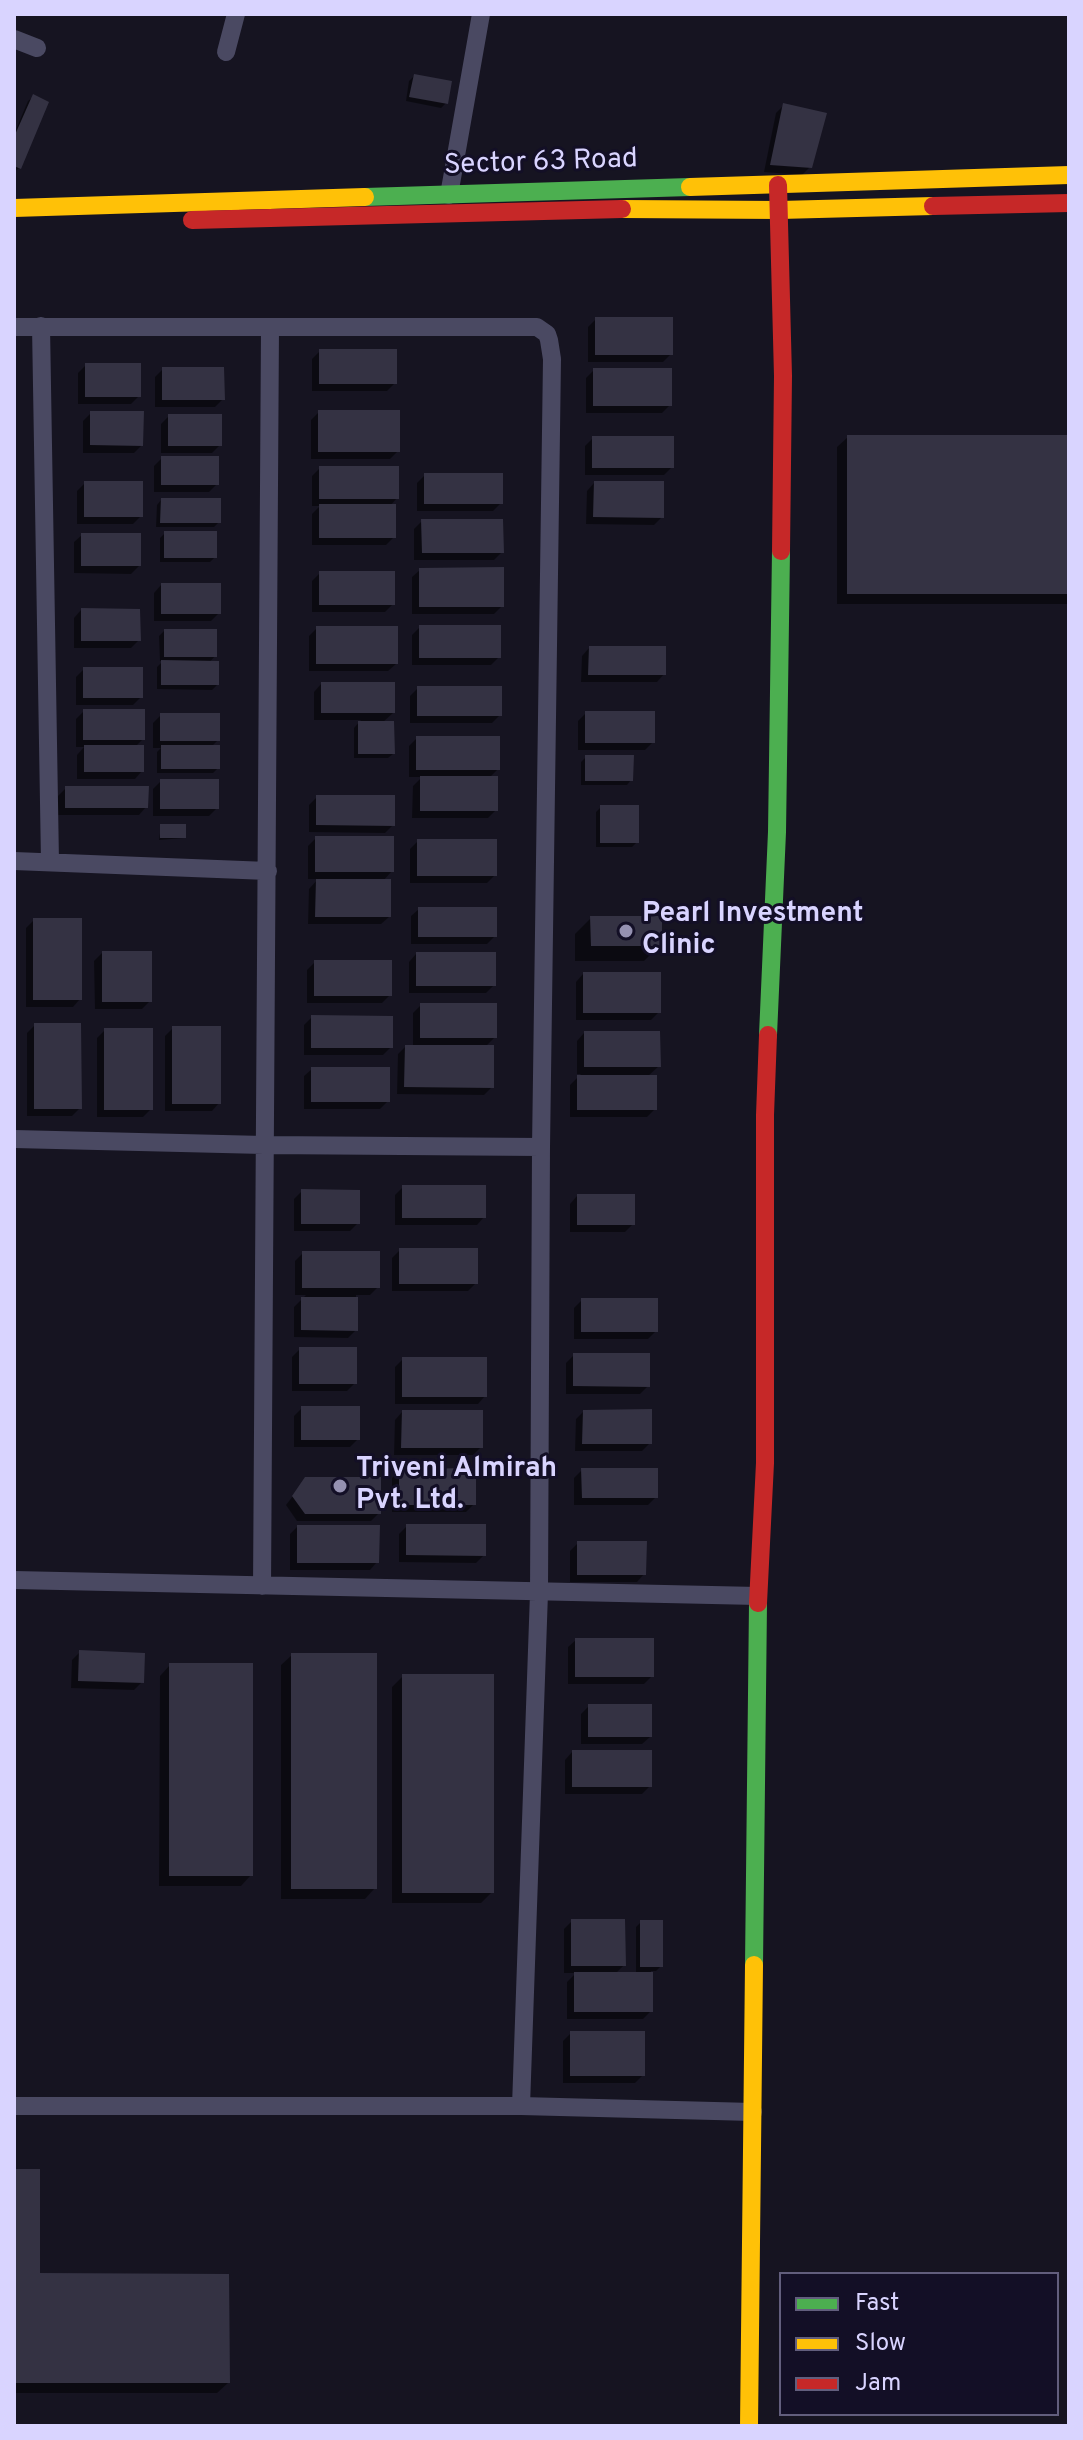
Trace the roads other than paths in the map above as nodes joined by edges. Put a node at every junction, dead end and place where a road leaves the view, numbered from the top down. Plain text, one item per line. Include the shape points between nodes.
1 (236, 14) edge
2 (481, 14) edge
3 (14, 39) edge
4 (37, 48) dead end
5 (226, 52) dead end
6 (1069, 175) edge
7 (778, 185) junction
8 (449, 195) junction
9 (1069, 203) edge
10 (14, 208) edge
11 (780, 210) junction
12 (14, 223) edge
13 (41, 326) junction
14 (14, 327) edge
15 (270, 328) junction
16 (14, 861) edge
17 (50, 862) junction
18 (268, 871) junction
19 (14, 1139) edge
20 (264, 1145) junction
21 (541, 1147) junction
22 (14, 1580) edge
23 (262, 1586) junction
24 (539, 1593) junction
25 (758, 1596) junction
26 (14, 2106) edge
27 (521, 2106) junction
28 (753, 2112) junction
29 (749, 2426) edge

1 - 5 street
2 - 8 street
3 - 4 street
6 - 7 street, Sector 63 Road
7 - 8 street, Sector 63 Road
7 - 11 street
8 - 10 street, Sector 63 Road
9 - 11 street, Sector 63 Road
11 - 12 street, Sector 63 Road via 576,209
11 - 25 street via 778,771 765,1115 765,1463
13 - 14 street
13 - 15 street
13 - 17 street
15 - 18 street
15 - 21 street via 537,327 549,340
16 - 17 street
17 - 18 street
18 - 20 street
19 - 20 street
20 - 21 street
20 - 23 street
21 - 24 street
22 - 23 street
23 - 24 street
24 - 25 street
24 - 27 street
25 - 28 street
26 - 27 street
27 - 28 street
28 - 29 street

